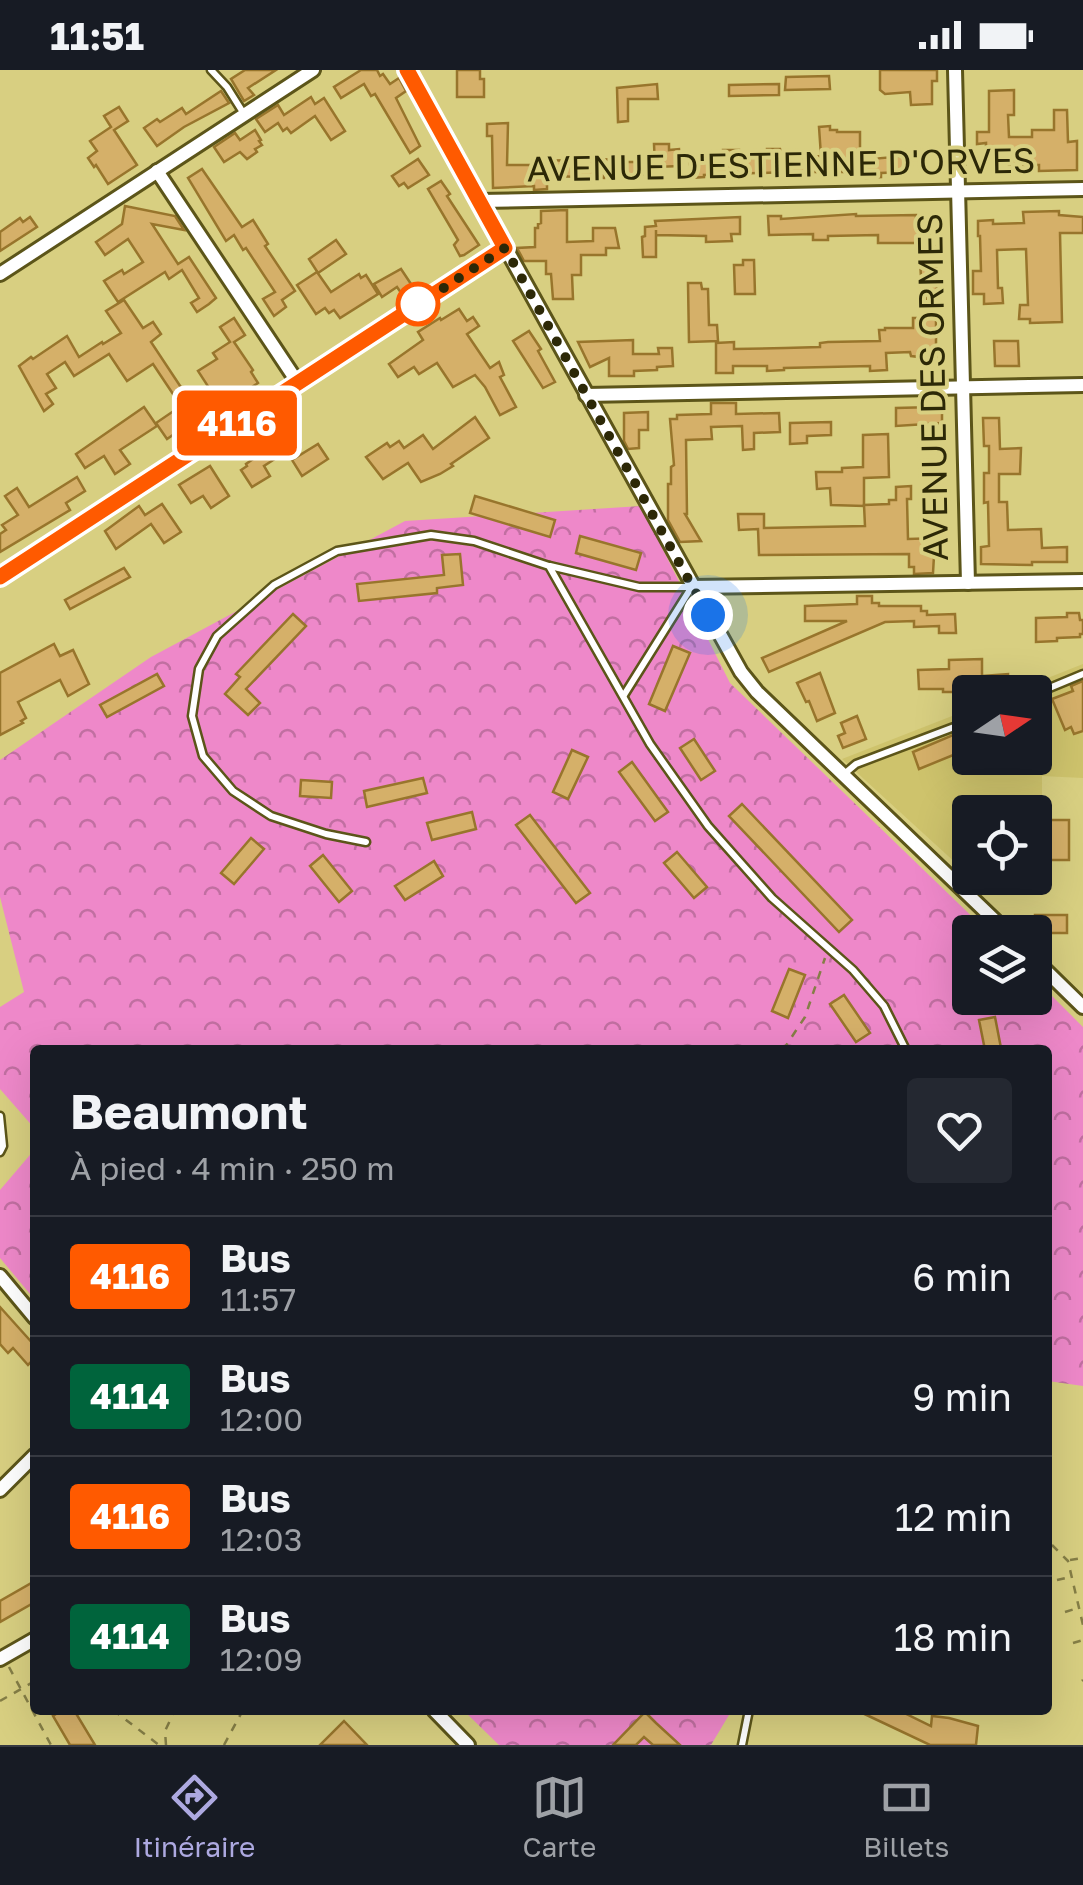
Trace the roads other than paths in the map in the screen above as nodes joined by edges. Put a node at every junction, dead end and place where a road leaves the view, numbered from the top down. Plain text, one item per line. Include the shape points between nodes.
1 (211, 70) edge
2 (313, 70) edge
3 (406, 70) edge
4 (955, 70) edge
5 (244, 114) junction
6 (157, 171) junction
7 (1083, 189) edge
8 (958, 191) junction
9 (480, 201) junction
10 (505, 248) junction
11 (0, 274) edge
12 (298, 383) junction
13 (1083, 385) edge
14 (962, 388) junction
15 (586, 395) junction
16 (549, 566) junction
17 (0, 577) edge
18 (1083, 581) edge
19 (968, 583) junction
20 (691, 587) junction
21 (1083, 674) edge
22 (1052, 687) edge
23 (624, 695) junction
24 (952, 728) edge
25 (843, 774) junction
26 (366, 842) dead end
27 (989, 915) edge
28 (1052, 977) edge
29 (1083, 1007) edge
30 (904, 1045) edge
31 (0, 1116) edge
32 (0, 1152) edge
33 (0, 1276) edge
34 (30, 1312) edge
35 (30, 1460) edge
36 (0, 1490) edge
37 (30, 1642) edge
38 (2, 1658) edge
39 (439, 1715) edge
40 (747, 1715) edge
41 (468, 1745) edge
42 (742, 1745) edge

1 - 5 lane
2 - 5 street
3 - 9 street
4 - 8 street, AVENUE DES ORMES
5 - 6 street
6 - 11 street
6 - 12 street
7 - 8 street, AVENUE D'ESTIENNE D'ORVES
8 - 9 street, AVENUE D'ESTIENNE D'ORVES
8 - 14 street, AVENUE DES ORMES
9 - 10 street
10 - 12 street
10 - 15 street
12 - 17 street
13 - 14 street
14 - 15 street
14 - 19 street, AVENUE DES ORMES
15 - 20 street
16 - 20 lane via 639,588
16 - 23 lane
16 - 26 lane via 432,535 337,551 274,584 217,636 199,669 192,716 202,756 233,791 271,816
18 - 19 street
19 - 20 street
20 - 23 lane
20 - 25 street via 740,672
21 - 22 lane
23 - 30 lane via 708,826 772,898 853,970 884,1006
24 - 25 lane
25 - 27 street
28 - 29 street
31 - 32 lane
33 - 34 street
35 - 36 street
37 - 38 street
39 - 41 street
40 - 42 lane

